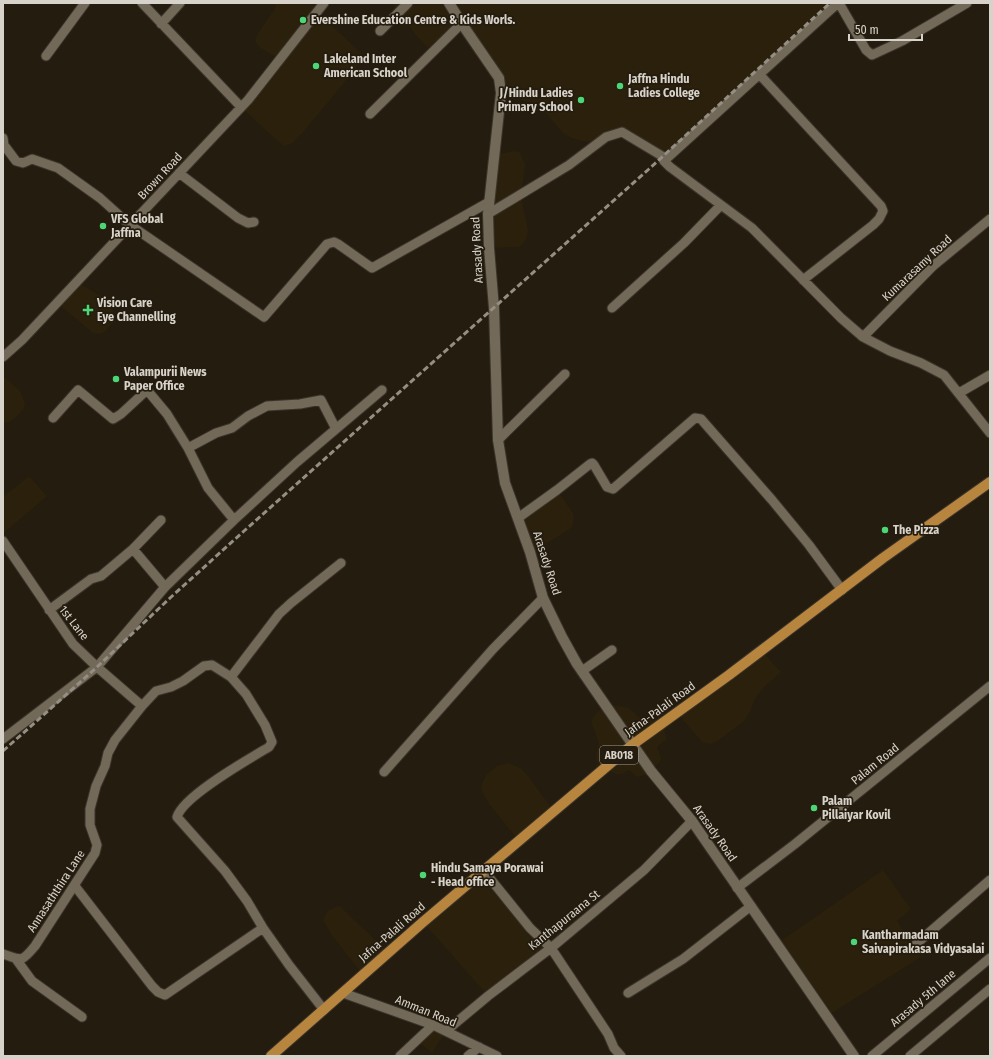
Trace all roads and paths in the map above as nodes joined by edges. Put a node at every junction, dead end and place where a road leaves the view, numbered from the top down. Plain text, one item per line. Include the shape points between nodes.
1 (85, 3) edge
2 (142, 3) edge
3 (180, 3) edge
4 (324, 3) edge
5 (408, 3) edge
6 (449, 3) edge
7 (838, 3) edge
8 (967, 3) edge
9 (161, 24) junction
10 (461, 24) junction
11 (380, 31) dead end
12 (46, 56) dead end
13 (760, 75) junction
14 (241, 107) junction
15 (370, 114) dead end
16 (3, 138) edge
17 (664, 161) junction
18 (179, 173) junction
19 (489, 202) junction
20 (721, 205) junction
21 (488, 214) junction
22 (990, 219) edge
23 (254, 222) dead end
24 (130, 225) junction
25 (803, 280) junction
26 (612, 308) dead end
27 (863, 337) junction
28 (3, 357) edge
29 (565, 374) dead end
30 (990, 375) edge
31 (382, 390) dead end
32 (958, 393) junction
33 (53, 418) dead end
34 (336, 429) junction
35 (990, 433) edge
36 (498, 440) junction
37 (188, 448) junction
38 (990, 482) edge
39 (518, 518) junction
40 (161, 520) dead end
41 (234, 520) junction
42 (3, 541) edge
43 (133, 549) junction
44 (341, 563) dead end
45 (165, 587) junction
46 (842, 590) junction
47 (544, 598) junction
48 (49, 610) junction
49 (612, 650) dead end
50 (97, 667) junction
51 (582, 671) junction
52 (231, 677) junction
53 (990, 686) edge
54 (142, 706) junction
55 (3, 739) edge
56 (632, 745) junction
57 (384, 772) dead end
58 (692, 821) junction
59 (484, 871) junction
60 (990, 880) edge
61 (75, 886) junction
62 (737, 888) junction
63 (751, 906) junction
64 (263, 928) junction
65 (916, 944) dead end
66 (551, 948) junction
67 (4, 952) edge
68 (990, 958) edge
69 (16, 959) junction
70 (990, 989) edge
71 (343, 993) junction
72 (628, 993) dead end
73 (324, 1010) junction
74 (82, 1017) dead end
75 (433, 1025) junction
76 (446, 1032) junction
77 (479, 1047) junction
78 (271, 1056) edge
79 (400, 1056) edge
80 (468, 1056) edge
81 (498, 1056) edge
82 (621, 1056) edge
83 (854, 1056) edge
84 (872, 1056) edge
85 (910, 1056) edge

1 - 12 street
2 - 9 street
3 - 9 street
4 - 14 street, Brown Road
5 - 11 street
6 - 10 main road, Arasady Road
7 - 8 street via 866,50 872,55 902,41
7 - 13 street
9 - 14 street
10 - 15 street
10 - 19 main road, Arasady Road via 499,78 501,93
13 - 17 street
13 - 25 street via 881,206 883,212 880,219
14 - 18 street, Brown Road
16 - 24 street via 4,145 16,161 32,159 58,168 100,198
17 - 20 street
17 - 21 street via 662,156 622,132 606,137 569,165
18 - 23 street via 238,218 248,223
18 - 24 street, Brown Road
19 - 21 main road, Arasady Road
19 - 24 street via 372,268 338,244 327,244 264,317
20 - 25 street via 752,228
20 - 26 street via 684,243
21 - 36 main road, Arasady Road
22 - 27 street, Kumarasamy Road via 933,266
24 - 28 street, Brown Road
25 - 27 street
27 - 32 street via 944,375
29 - 36 street
30 - 32 street
31 - 34 street
32 - 35 street
33 - 37 street via 78,390 113,419 147,390 167,414
34 - 37 street via 321,400 267,406 232,428 216,433
34 - 41 street
36 - 39 main road, Arasady Road via 505,483
37 - 41 street via 208,488
38 - 46 main road, Jafna-Palali Road / AB018
39 - 46 street via 592,463 607,488 613,489 697,418 701,419 772,500
39 - 47 main road, Arasady Road
40 - 43 street
41 - 45 street
42 - 48 street, 1st Lane
43 - 45 street
43 - 48 street via 101,576 91,579
44 - 52 street via 279,614
45 - 50 street
46 - 56 main road, Jafna-Palali Road / AB018
47 - 51 main road, Arasady Road via 562,637
47 - 57 street via 493,649
48 - 50 street, 1st Lane via 73,644
49 - 51 street
50 - 54 street, 1st Lane
50 - 55 street
51 - 56 main road, Arasady Road
52 - 54 street, Annasaththira Lane via 212,665 204,666 171,687 156,691
52 - 64 street, Annasaththira Lane via 246,694 266,725 271,745 204,789 181,808 178,817 225,871
53 - 62 street, Palam Road
54 - 61 street, Annasaththira Lane via 108,753 90,809 90,826 97,849
56 - 58 main road, Arasady Road
56 - 59 main road, Jafna-Palali Road / AB018
58 - 62 main road, Arasady Road
58 - 66 street, Kanthapuraana St via 644,870
59 - 66 street via 530,928
59 - 71 main road, Jafna-Palali Road / AB018
60 - 65 street
61 - 64 street via 152,986 162,994
61 - 69 street, Annasaththira Lane via 28,955
62 - 63 main road, Arasady Road
63 - 72 street via 683,959
63 - 83 main road, Arasady Road
64 - 73 street via 288,965
66 - 76 street, Kanthapuraana St
66 - 82 street
67 - 69 street
68 - 84 street, Arasady 5th lane
69 - 74 street via 32,981
70 - 85 street
71 - 73 main road, Jafna-Palali Road / AB018
71 - 75 street, Amman Road
73 - 78 main road, Jafna-Palali Road / AB018
75 - 76 street, Amman Road
75 - 79 street
76 - 77 street, Amman Road
77 - 80 street
77 - 81 street, Amman Road

